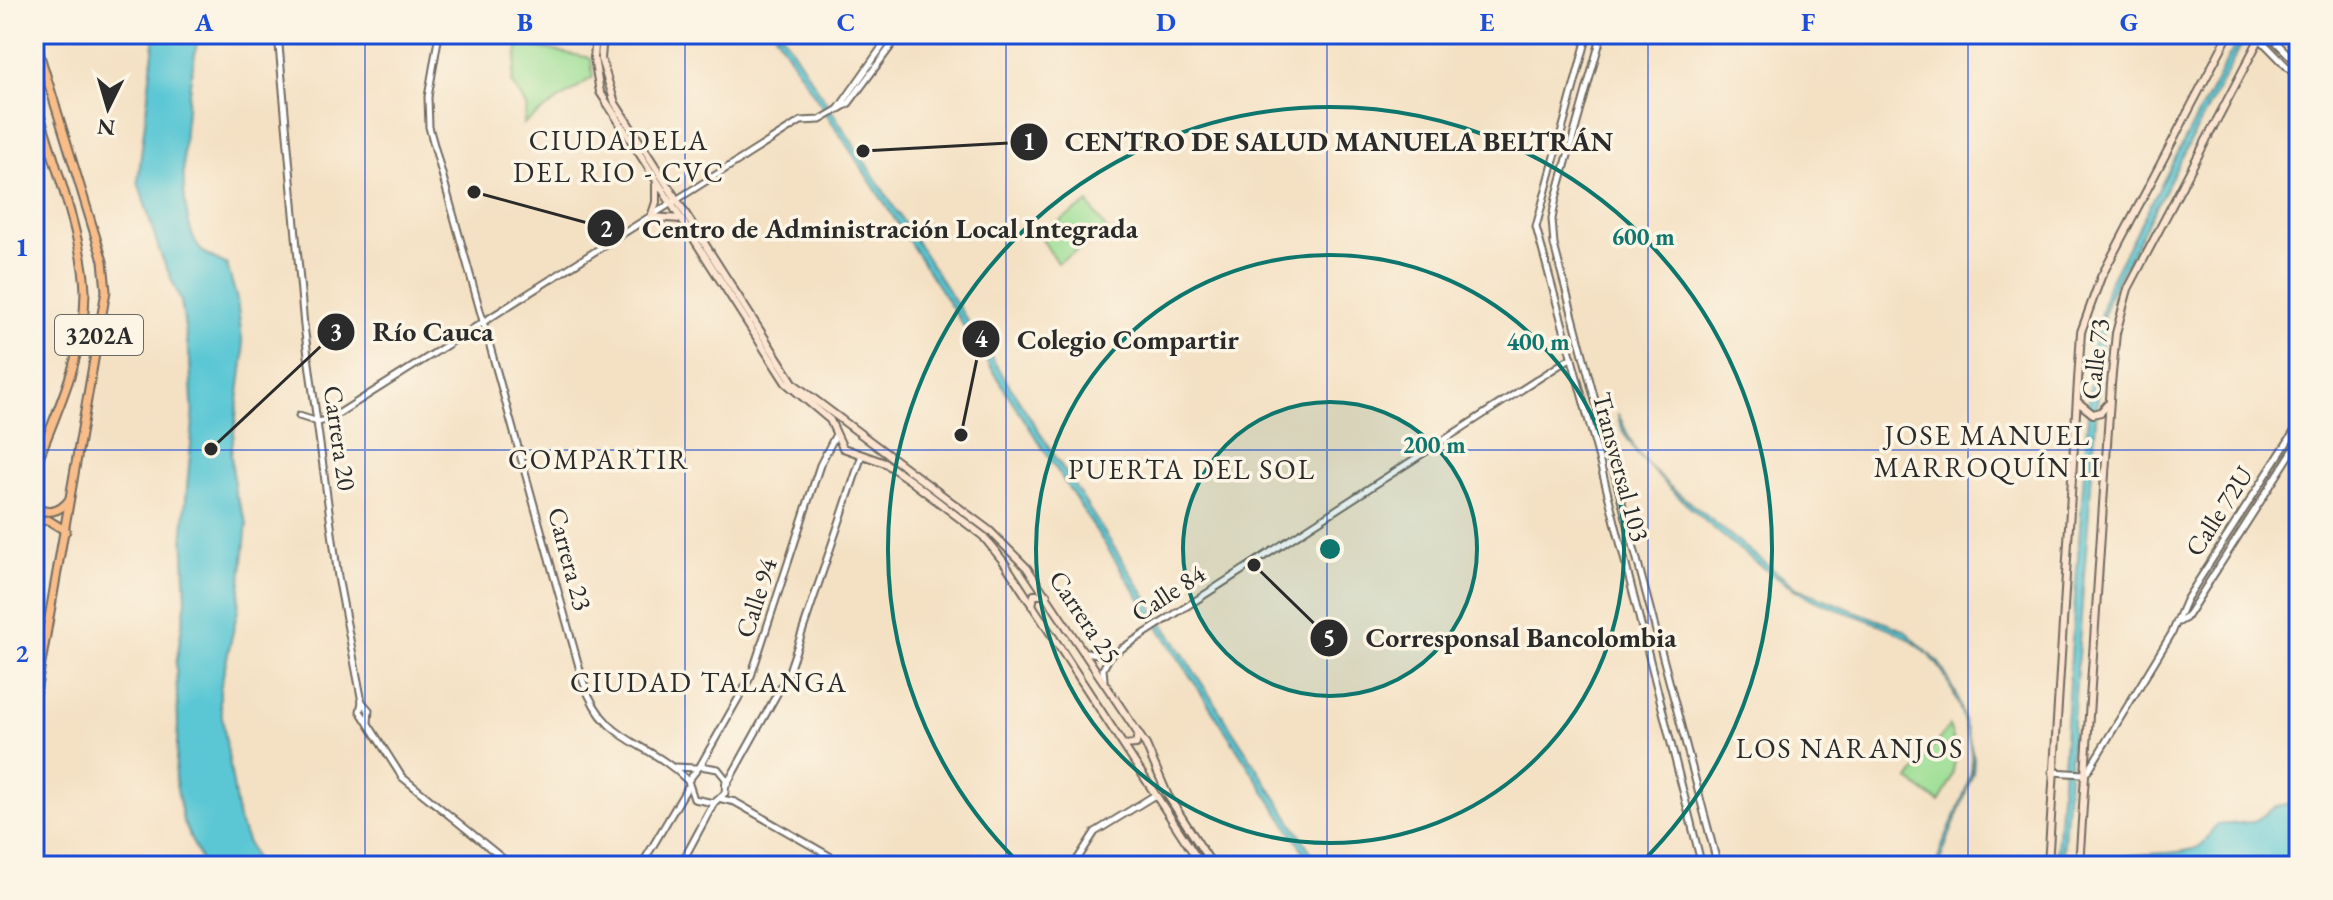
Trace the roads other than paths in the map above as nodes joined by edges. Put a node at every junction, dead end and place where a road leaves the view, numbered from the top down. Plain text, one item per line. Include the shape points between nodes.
1 (278, 34) edge
2 (439, 34) edge
3 (596, 34) edge
4 (603, 34) edge
5 (891, 34) edge
6 (900, 34) edge
7 (1588, 34) edge
8 (1602, 34) edge
9 (2229, 34) edge
10 (2262, 35) edge
11 (34, 36) edge
12 (2299, 65) edge
13 (2299, 79) edge
14 (34, 95) edge
15 (1571, 96) junction
16 (1584, 96) junction
17 (838, 109) junction
18 (1565, 115) junction
19 (1579, 119) junction
20 (654, 178) junction
21 (674, 202) junction
22 (651, 217) junction
23 (681, 219) junction
24 (484, 323) junction
25 (1572, 357) junction
26 (1596, 395) junction
27 (1583, 398) junction
28 (2077, 398) junction
29 (2110, 398) junction
30 (299, 416) dead end
31 (318, 422) junction
32 (2299, 424) edge
33 (1604, 427) junction
34 (852, 428) junction
35 (1591, 430) junction
36 (835, 434) junction
37 (866, 440) junction
38 (2299, 441) edge
39 (863, 455) junction
40 (34, 470) edge
41 (70, 499) junction
42 (34, 505) edge
43 (34, 522) edge
44 (66, 531) junction
45 (1049, 597) junction
46 (1033, 609) junction
47 (2178, 622) junction
48 (1086, 652) junction
49 (1110, 656) junction
50 (1104, 679) junction
51 (34, 704) edge
52 (1138, 732) junction
53 (1121, 742) junction
54 (674, 766) junction
55 (698, 767) junction
56 (2054, 772) junction
57 (2081, 774) junction
58 (688, 784) junction
59 (726, 786) junction
60 (1155, 795) junction
61 (721, 798) junction
62 (735, 802) junction
63 (714, 803) junction
64 (1708, 828) junction
65 (1694, 831) junction
66 (1712, 840) junction
67 (1697, 843) junction
68 (512, 866) edge
69 (641, 866) edge
70 (680, 866) edge
71 (847, 866) edge
72 (1073, 866) edge
73 (1202, 866) edge
74 (1213, 866) edge
75 (1702, 866) edge
76 (1718, 866) edge
77 (2048, 866) edge
78 (2079, 866) edge

1 - 31 street, Carrera 20 via 304,326
2 - 24 street, Carrera 23 via 428,97 429,127
3 - 20 main road via 600,92
4 - 21 main road via 601,59 608,89
5 - 17 street
6 - 17 street via 861,91
7 - 15 street, Transversal 103
8 - 16 street, Transversal 103
9 - 28 main road, Calle 73 via 2089,304 2081,332
10 - 12 street
10 - 13 street
10 - 29 main road, Calle 73 via 2128,289 2116,333
11 - 41 main road, 3202A via 103,261 106,291
14 - 40 main road, 3202A via 82,263 85,292 73,369
15 - 16 street via 1576,101
15 - 18 street, Transversal 103
16 - 19 street, Transversal 103
17 - 21 street via 820,120 801,121
18 - 19 street via 1574,110
18 - 25 street, Transversal 103 via 1536,227
19 - 26 street, Transversal 103 via 1552,229
20 - 21 main road
20 - 22 main road
21 - 22 street
21 - 23 main road
21 - 34 main road via 794,384
22 - 23 main road
22 - 24 street
23 - 36 main road via 786,383 828,418
24 - 31 street
24 - 54 street, Carrera 23 via 590,703 616,733
25 - 27 street, Transversal 103
25 - 49 street, Calle 84
26 - 27 street via 1591,403
26 - 33 street, Transversal 103
27 - 35 street, Transversal 103
28 - 29 main road via 2093,414 2101,412
28 - 56 main road, Calle 73
29 - 57 main road, Calle 73
30 - 31 street
31 - 68 street, Carrera 20 via 360,711 402,777
32 - 47 street, Calle 72U via 2183,605
33 - 35 street via 1596,423
33 - 64 street, Transversal 103
34 - 36 main road via 843,426
34 - 37 main road, Carrera 25
35 - 65 street, Transversal 103
36 - 39 main road, Carrera 25 via 843,448
36 - 55 street, Calle 94 via 751,676
37 - 39 main road
37 - 45 main road, Carrera 25 via 1000,540
38 - 47 street, Calle 72U via 2186,618
39 - 46 main road, Carrera 25 via 894,469 983,536
39 - 59 street, Calle 94 via 788,674
41 - 42 main road via 58,511
41 - 44 main road, 3202A
43 - 44 main road via 48,520
44 - 51 main road, 3202A
45 - 46 main road via 1034,595
45 - 48 main road, Carrera 25
46 - 53 main road, Carrera 25
47 - 57 street, Calle 72U
48 - 49 street
48 - 50 main road, Carrera 25
49 - 50 street
50 - 52 main road, Carrera 25
52 - 53 main road via 1134,745
52 - 74 main road, Carrera 25 via 1168,796
53 - 60 main road, Carrera 25
54 - 55 street, Carrera 23
54 - 58 street, Carrera 23
55 - 58 street
55 - 59 street via 718,769
56 - 57 street
56 - 77 main road, Calle 73
57 - 78 main road, Calle 73
58 - 63 street via 700,803
58 - 69 street
59 - 61 street
59 - 62 street
60 - 72 street via 1095,832
60 - 73 main road, Carrera 25
61 - 62 street
61 - 63 street
62 - 71 street
63 - 70 street
64 - 65 street
64 - 66 street, Transversal 103
65 - 67 street, Transversal 103
66 - 67 street
66 - 76 street, Transversal 103
67 - 75 street, Transversal 103

